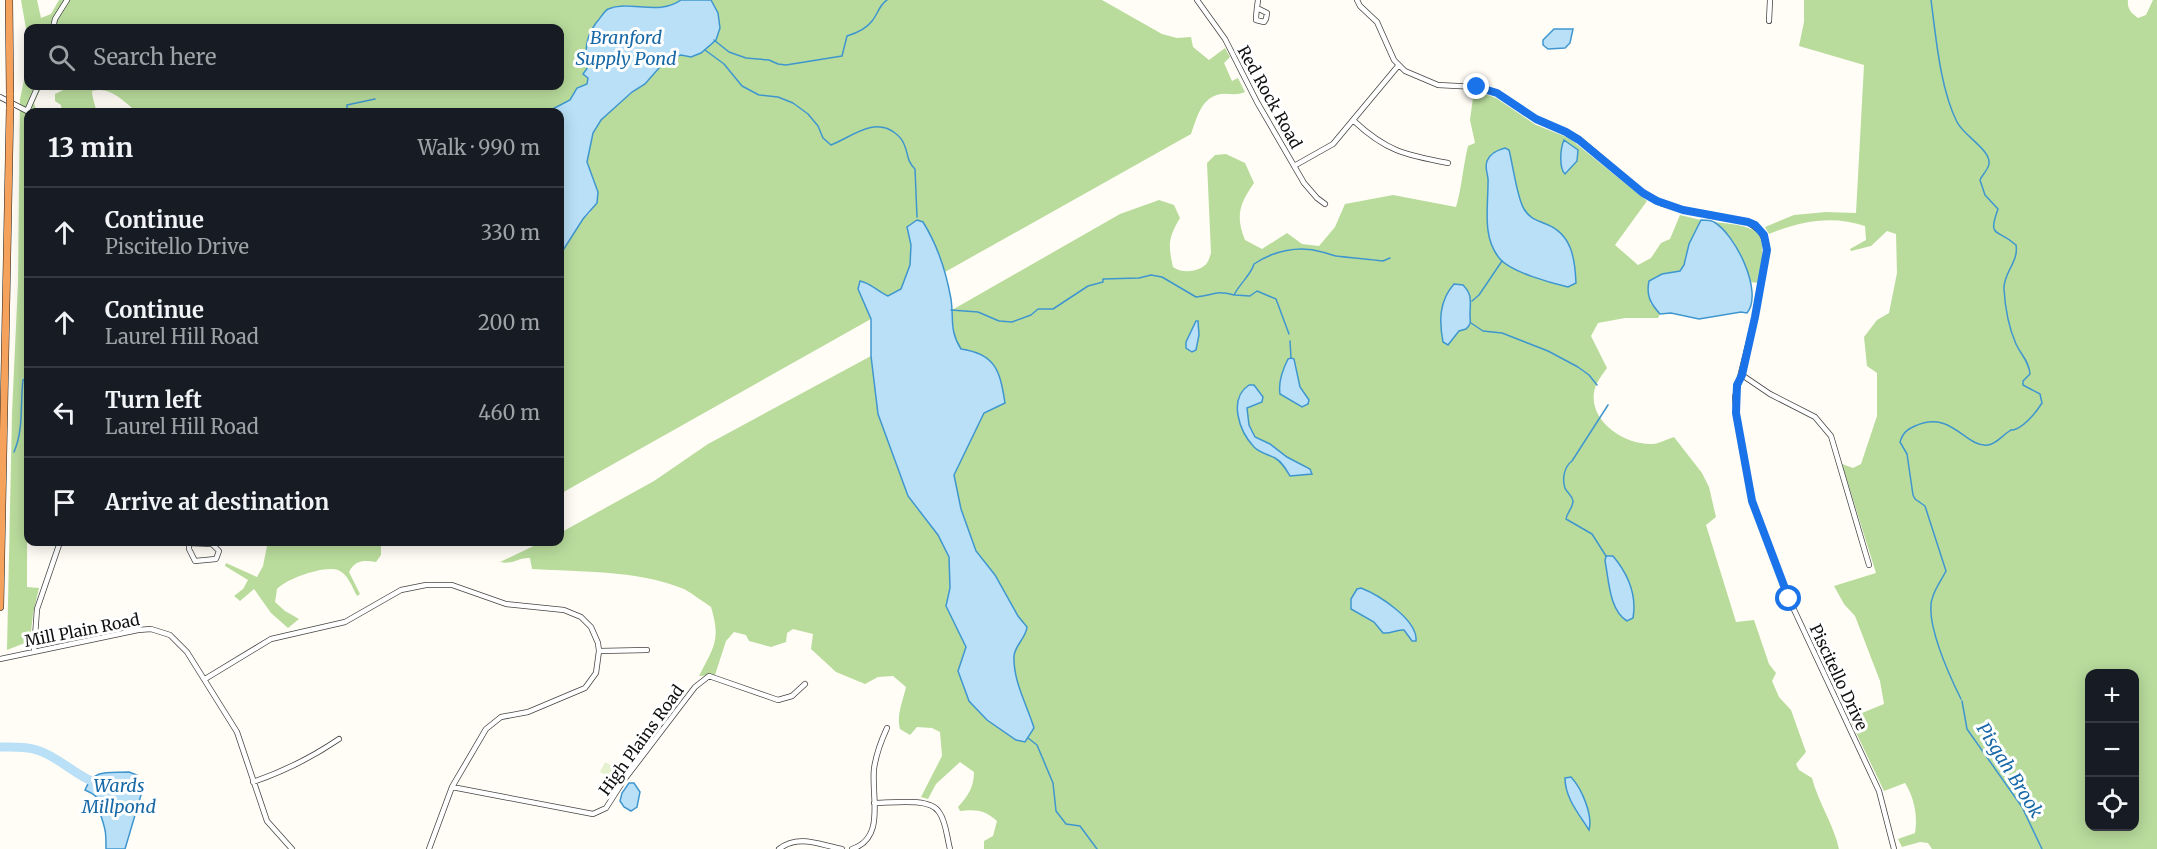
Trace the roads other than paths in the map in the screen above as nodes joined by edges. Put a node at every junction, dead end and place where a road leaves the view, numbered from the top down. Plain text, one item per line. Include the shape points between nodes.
1 (9, 0) edge
2 (67, 0) edge
3 (1197, 0) edge
4 (1258, 0) edge
5 (1357, 0) edge
6 (1770, 0) edge
7 (1257, 8) dead end
8 (1769, 21) dead end
9 (54, 24) edge
10 (1398, 66) junction
11 (36, 90) edge
12 (0, 97) edge
13 (30, 108) edge
14 (24, 110) edge
15 (1354, 121) junction
16 (1448, 163) dead end
17 (1294, 166) junction
18 (1325, 204) dead end
19 (1742, 375) junction
20 (59, 546) edge
21 (189, 546) edge
22 (214, 546) edge
23 (1869, 565) dead end
24 (0, 607) edge
25 (647, 650) dead end
26 (34, 651) junction
27 (599, 651) junction
28 (0, 659) edge
29 (205, 679) junction
30 (805, 684) dead end
31 (887, 728) dead end
32 (339, 739) dead end
33 (253, 782) junction
34 (452, 787) junction
35 (874, 803) junction
36 (292, 849) edge
37 (429, 849) edge
38 (779, 849) edge
39 (842, 849) edge
40 (852, 849) edge
41 (950, 849) edge
42 (1894, 849) edge

1 - 24 highway, bridge
2 - 9 street
3 - 17 street, Red Rock Road via 1228,45
4 - 7 street
5 - 10 street via 1377,22
6 - 8 street
10 - 15 street
10 - 19 street, Piscitello Drive via 1438,85 1477,87 1497,93 1536,119 1579,140 1643,193 1663,204 1757,227 1764,235 1767,250
11 - 13 street
12 - 14 street
15 - 16 street via 1373,139 1407,156
15 - 17 street via 1333,144
17 - 18 street, Red Rock Road
19 - 23 street via 1815,417 1831,436
19 - 42 street, Piscitello Drive via 1737,385 1736,413 1752,501 1789,599 1879,791
20 - 26 street via 40,599
21 - 22 street via 195,561 216,559 219,551
25 - 27 street
26 - 28 street, Mill Plain Road
26 - 29 street, Mill Plain Road via 151,629 177,639
27 - 29 street via 591,627 581,617 564,610 506,604 452,585 426,585 401,590 345,622 271,639
27 - 34 street via 596,674 585,688 528,712 501,717 486,729
29 - 33 street, Mill Plain Road via 237,732
30 - 34 street, High Plains Road via 792,696 778,700 709,676 705,678 606,808 593,814
31 - 35 street via 874,768
32 - 33 street via 314,757
33 - 36 street, Mill Plain Road via 267,821
34 - 37 street
35 - 40 street via 871,836
35 - 41 street via 922,802 932,806 939,811
38 - 39 street via 799,841

